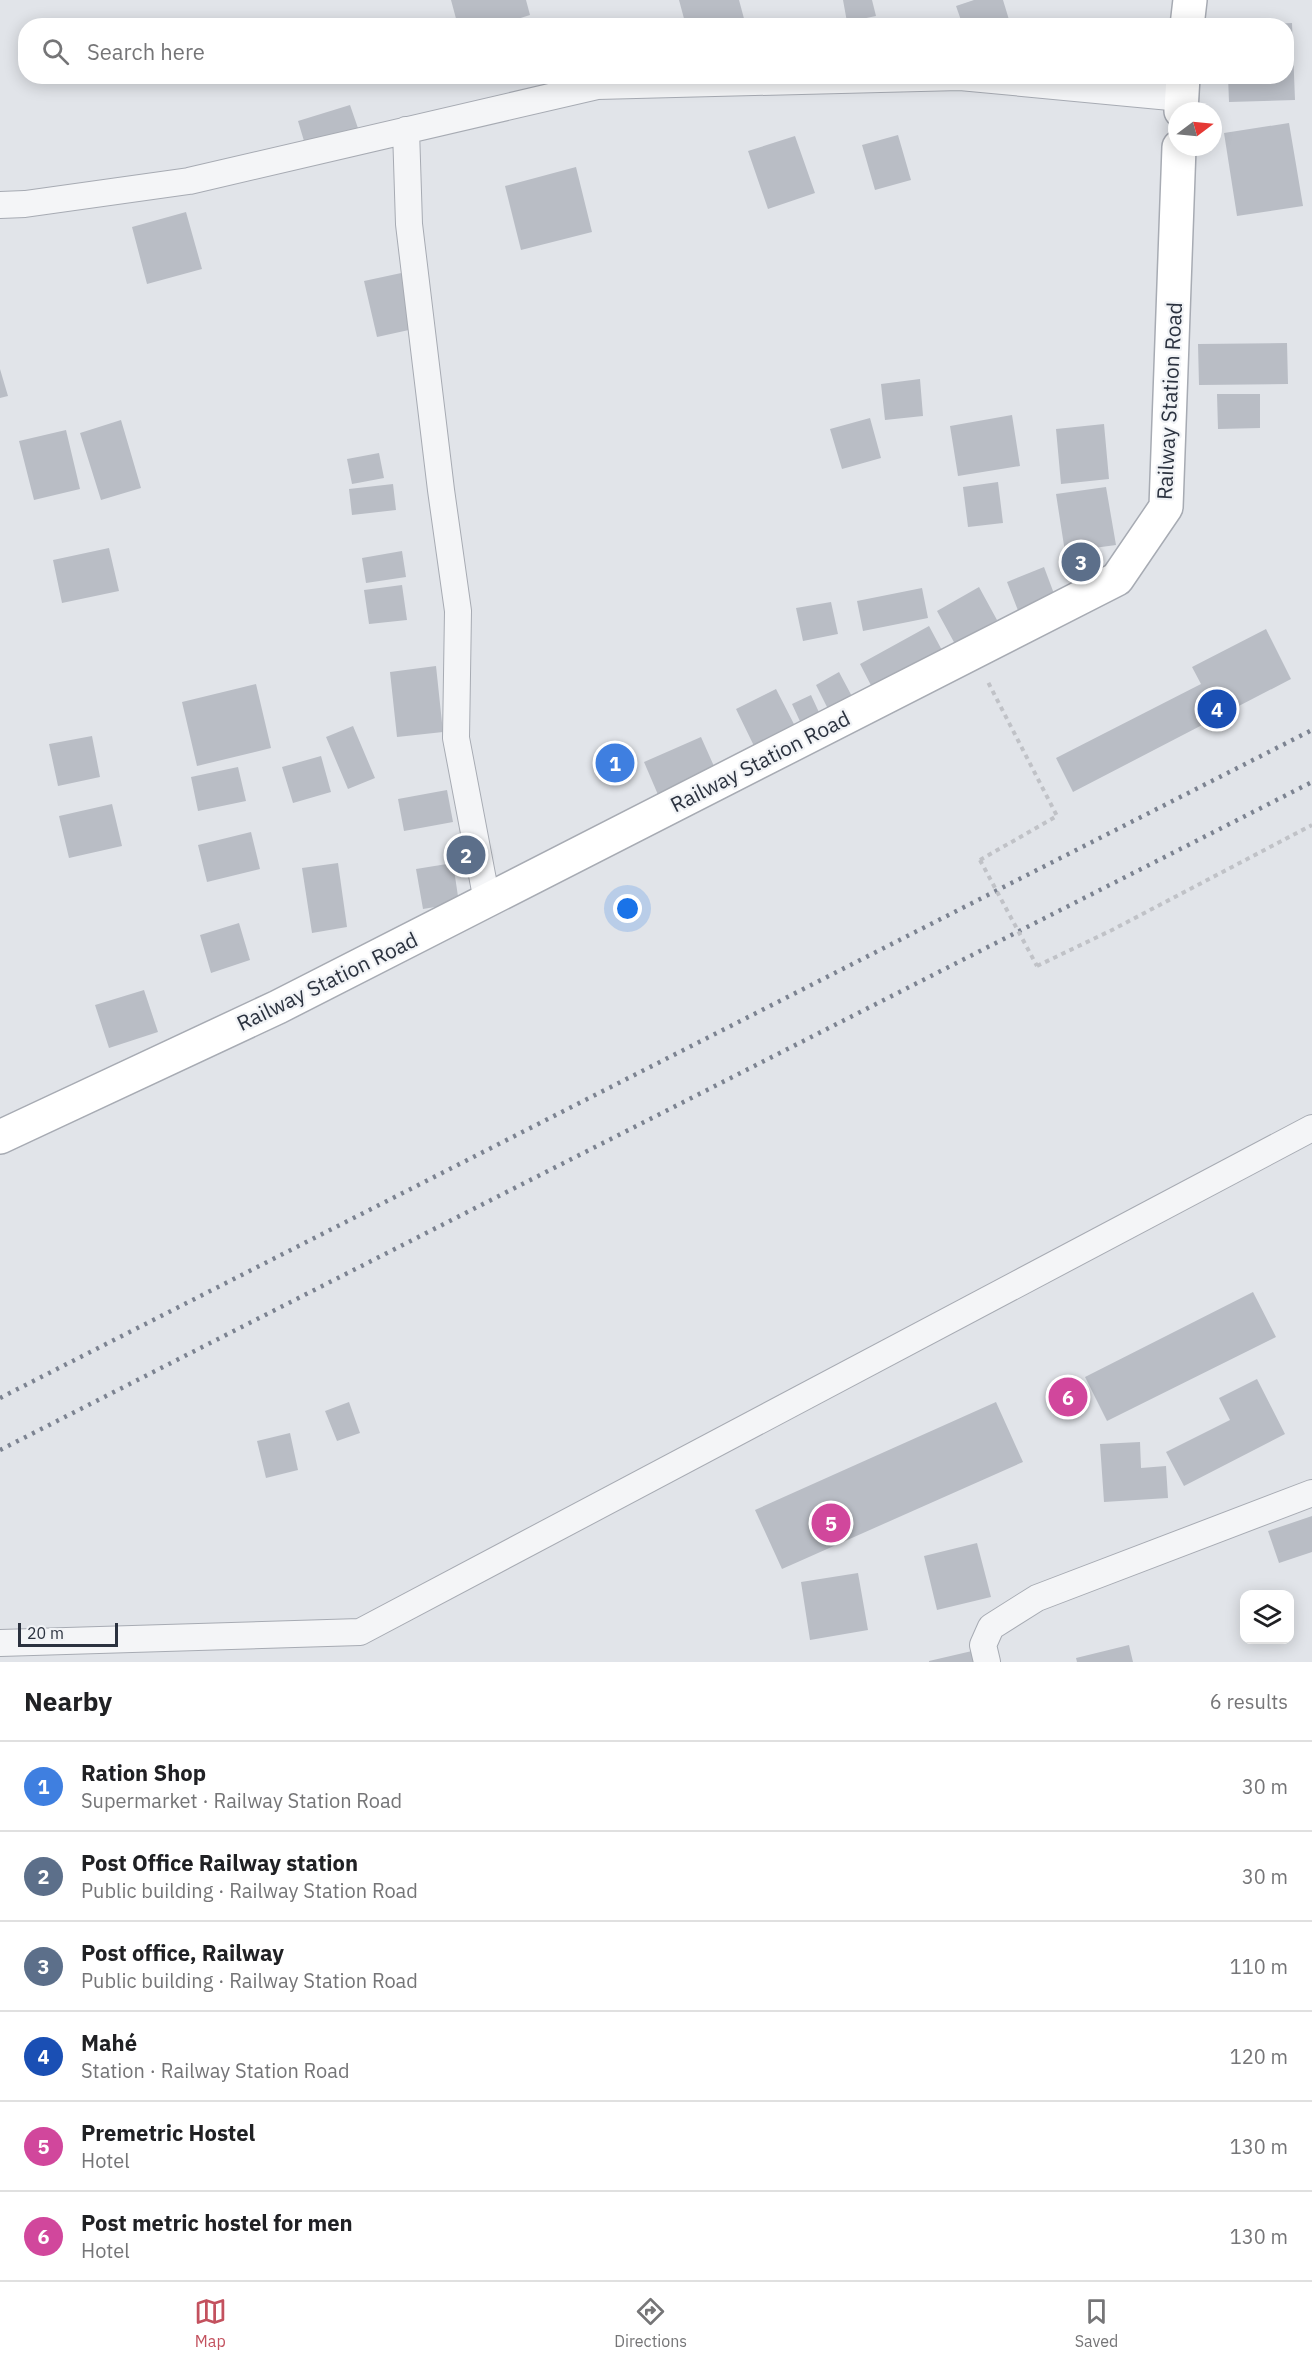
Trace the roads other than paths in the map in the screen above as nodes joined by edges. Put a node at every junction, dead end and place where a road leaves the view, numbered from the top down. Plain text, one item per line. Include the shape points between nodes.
1 (1190, 0) edge
2 (1188, 18) edge
3 (678, 84) edge
4 (1046, 84) edge
5 (1182, 95) edge
6 (406, 130) junction
7 (1179, 156) edge
8 (0, 205) edge
9 (487, 901) junction
10 (1312, 1128) edge
11 (0, 1137) edge
12 (1312, 1493) edge
13 (0, 1643) edge
14 (987, 1662) edge

1 - 2 street
3 - 6 street via 597,86
4 - 5 street
6 - 8 street via 189,181
6 - 9 street via 409,224 458,611 456,738
7 - 9 street, Railway Station Road via 1166,507 1117,579
9 - 11 street, Railway Station Road via 278,1007
10 - 13 street via 360,1632
12 - 14 street via 1037,1598 991,1627 983,1645

